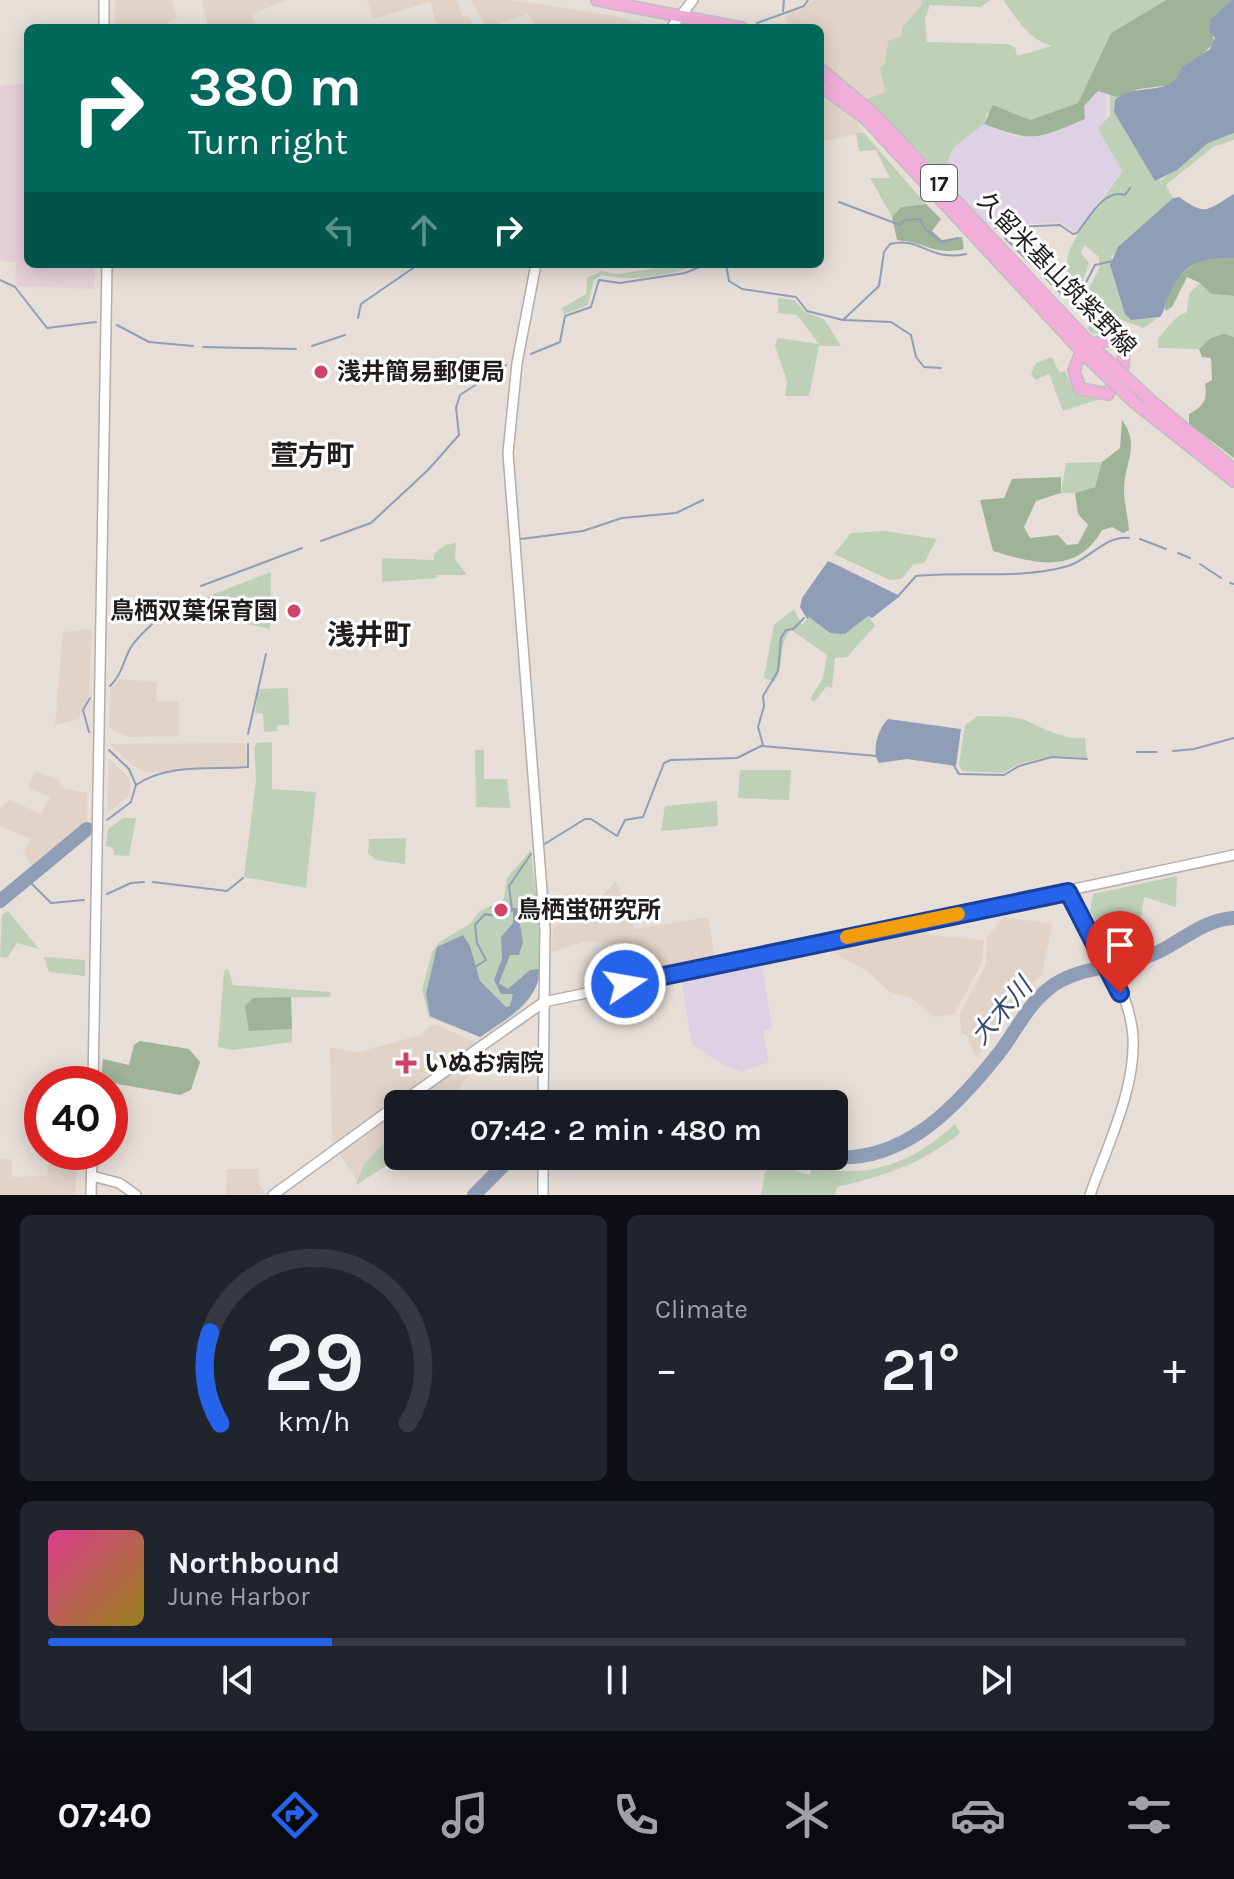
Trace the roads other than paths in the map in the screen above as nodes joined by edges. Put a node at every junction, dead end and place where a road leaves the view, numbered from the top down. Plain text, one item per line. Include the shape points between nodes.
1 (104, 0) edge
2 (597, 0) edge
3 (693, 0) edge
4 (688, 16) junction
5 (104, 24) edge
6 (677, 24) edge
7 (706, 24) edge
8 (724, 24) edge
9 (824, 72) edge
10 (824, 88) edge
11 (107, 268) edge
12 (535, 268) edge
13 (1089, 352) junction
14 (1234, 470) edge
15 (1234, 481) edge
16 (1234, 855) edge
17 (1068, 892) junction
18 (544, 1002) junction
19 (93, 1066) edge
20 (418, 1090) edge
21 (543, 1090) edge
22 (384, 1114) edge
23 (92, 1170) edge
24 (543, 1170) edge
25 (92, 1176) junction
26 (91, 1195) edge
27 (136, 1195) edge
28 (273, 1195) edge
29 (543, 1195) edge
30 (1090, 1195) edge

1 - 5 street
2 - 4 main road
3 - 4 street
4 - 6 street
4 - 7 main road
4 - 8 main road
9 - 13 main road, 久留米基山筑紫野線 / 17 via 874,114
10 - 13 main road, 久留米基山筑紫野線 / 17 via 865,118
11 - 19 street
12 - 18 street via 517,363 508,453 545,930
13 - 13 main road via 1074,371 1080,389 1108,394 1123,366 1124,345 1108,340
13 - 14 main road, 久留米基山筑紫野線 / 17, bridge
13 - 15 main road, 久留米基山筑紫野線 / 17, bridge via 1134,402
16 - 17 street
17 - 18 street
17 - 30 street via 1113,975 1133,1034 1132,1061
18 - 20 street
18 - 21 street
22 - 28 street
23 - 25 street
24 - 29 street
25 - 26 street
25 - 27 street via 119,1183

